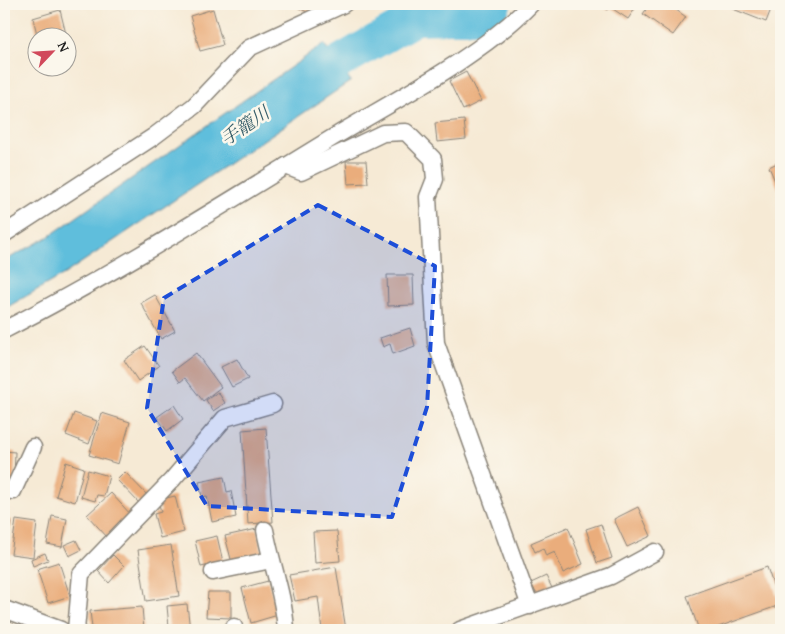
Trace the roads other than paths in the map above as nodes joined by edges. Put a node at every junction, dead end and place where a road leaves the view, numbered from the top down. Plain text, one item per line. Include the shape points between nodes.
1 (344, 4) edge
2 (531, 4) edge
3 (286, 166) junction
4 (4, 234) edge
5 (4, 330) edge
6 (273, 404) dead end
7 (33, 447) dead end
8 (4, 490) edge
9 (265, 530) dead end
10 (655, 552) dead end
11 (271, 560) junction
12 (213, 572) dead end
13 (530, 606) junction
14 (4, 610) edge
15 (61, 630) edge
16 (76, 630) edge
17 (286, 630) edge
18 (460, 630) edge

1 - 4 street via 249,48 194,106 153,137
2 - 3 street via 487,42
3 - 5 street via 96,281
3 - 13 street via 301,172 384,133 406,132 433,159 435,178 428,197 436,344
6 - 16 street via 225,418 172,480 81,574
7 - 8 street via 13,491
9 - 11 street
10 - 13 street via 611,576
11 - 12 street
11 - 17 street via 285,613
13 - 18 street
14 - 15 street

